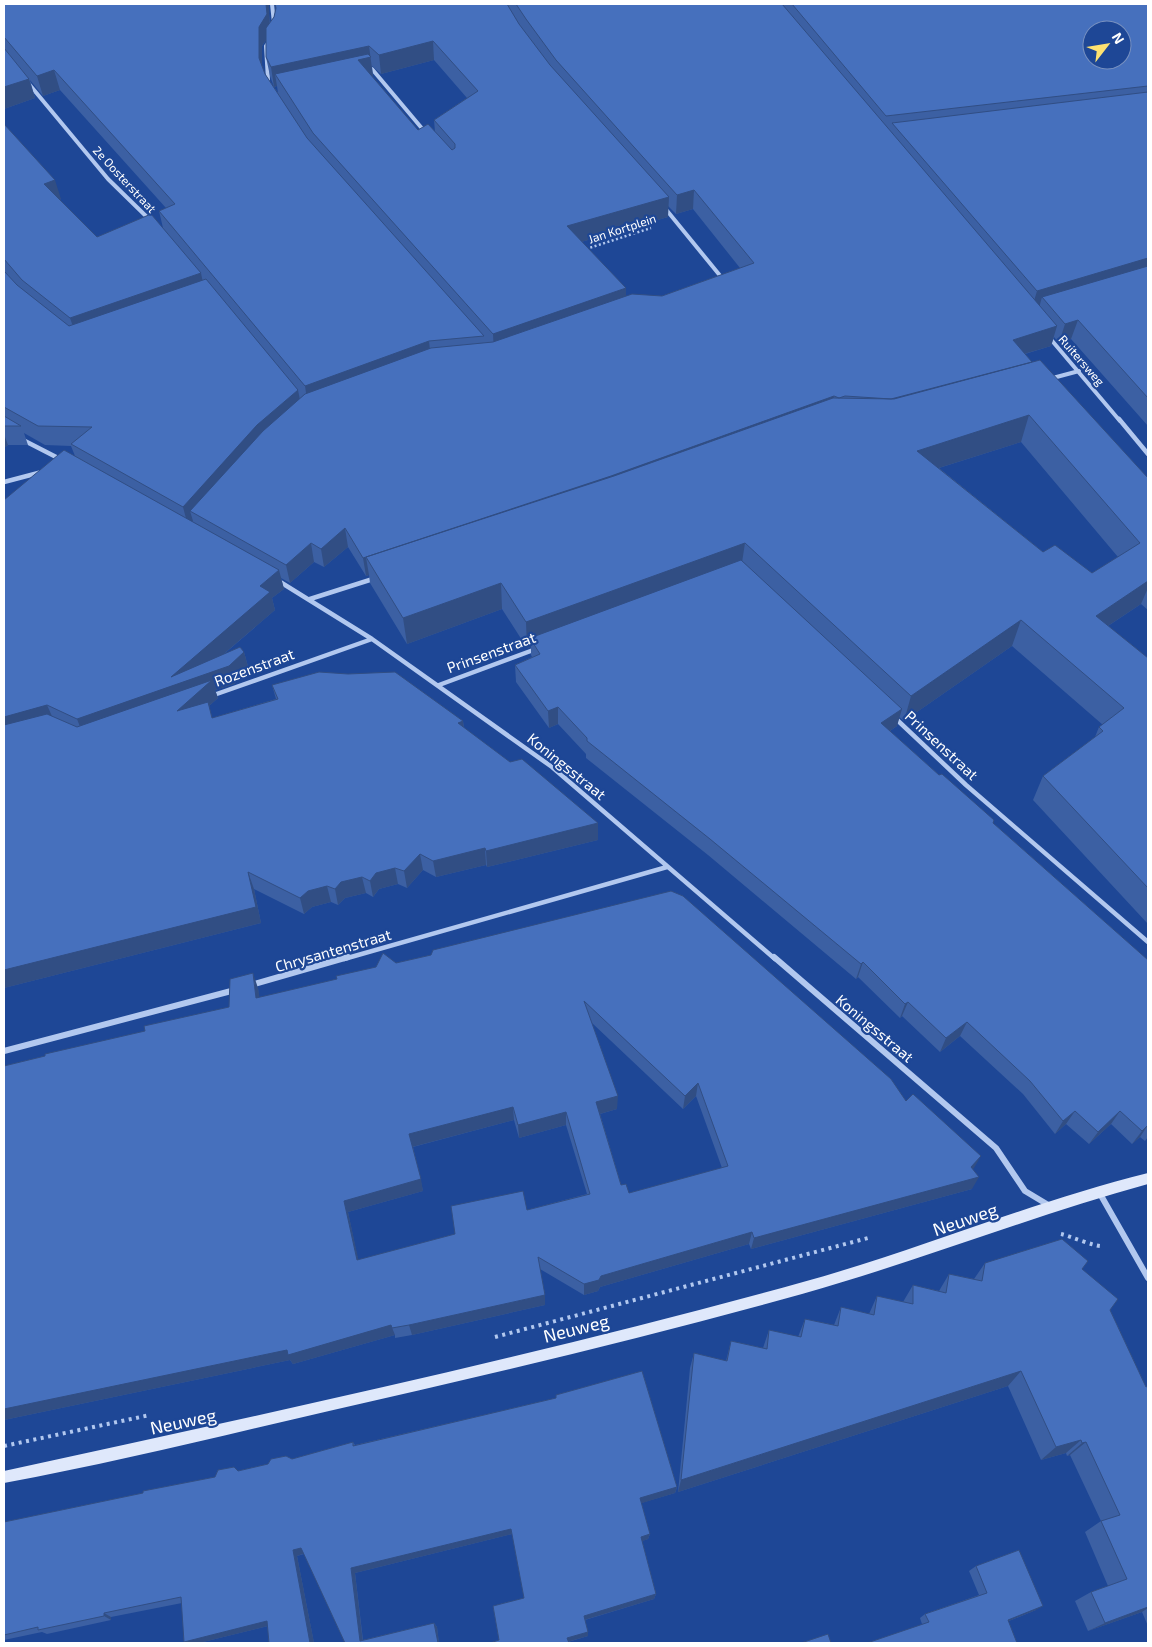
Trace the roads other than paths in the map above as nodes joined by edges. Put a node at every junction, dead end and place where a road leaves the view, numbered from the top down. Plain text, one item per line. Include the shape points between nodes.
1 (272, 4) edge
2 (275, 28) edge
3 (274, 36) edge
4 (363, 71) edge
5 (28, 82) edge
6 (269, 84) edge
7 (428, 136) edge
8 (663, 206) edge
9 (154, 224) edge
10 (714, 281) edge
11 (1042, 329) edge
12 (1079, 371) junction
13 (1040, 382) edge
14 (17, 436) edge
15 (1148, 454) edge
16 (70, 464) edge
17 (51, 469) edge
18 (4, 482) edge
19 (385, 574) edge
20 (267, 575) edge
21 (310, 600) junction
22 (372, 639) junction
23 (542, 647) edge
24 (439, 685) junction
25 (205, 698) edge
26 (886, 710) edge
27 (667, 867) junction
28 (1148, 942) edge
29 (4, 1051) edge
30 (1148, 1178) edge
31 (1098, 1192) junction
32 (1051, 1207) junction
33 (1148, 1278) edge
34 (4, 1477) edge

1 - 2 street
3 - 6 street via 266,46
4 - 7 street via 372,69
5 - 9 street, 2e Oosterstraat via 108,179
8 - 10 street via 722,278
11 - 12 street, Ruitersweg
12 - 13 street
12 - 15 street, Ruitersweg
14 - 16 street
17 - 18 street
19 - 21 street
20 - 21 street, Koningsstraat
21 - 22 street, Koningsstraat
22 - 24 street, Koningsstraat
22 - 25 street, Rozenstraat
23 - 24 street, Prinsenstraat
24 - 27 street, Koningsstraat via 552,767
26 - 28 street, Prinsenstraat via 966,785
27 - 29 street, Chrysantenstraat via 315,968
27 - 32 street, Koningsstraat via 996,1148 1025,1191
30 - 31 street, Neuweg
31 - 32 street, Neuweg
31 - 33 street
32 - 34 street, Neuweg via 959,1240 806,1287 652,1327 297,1414

